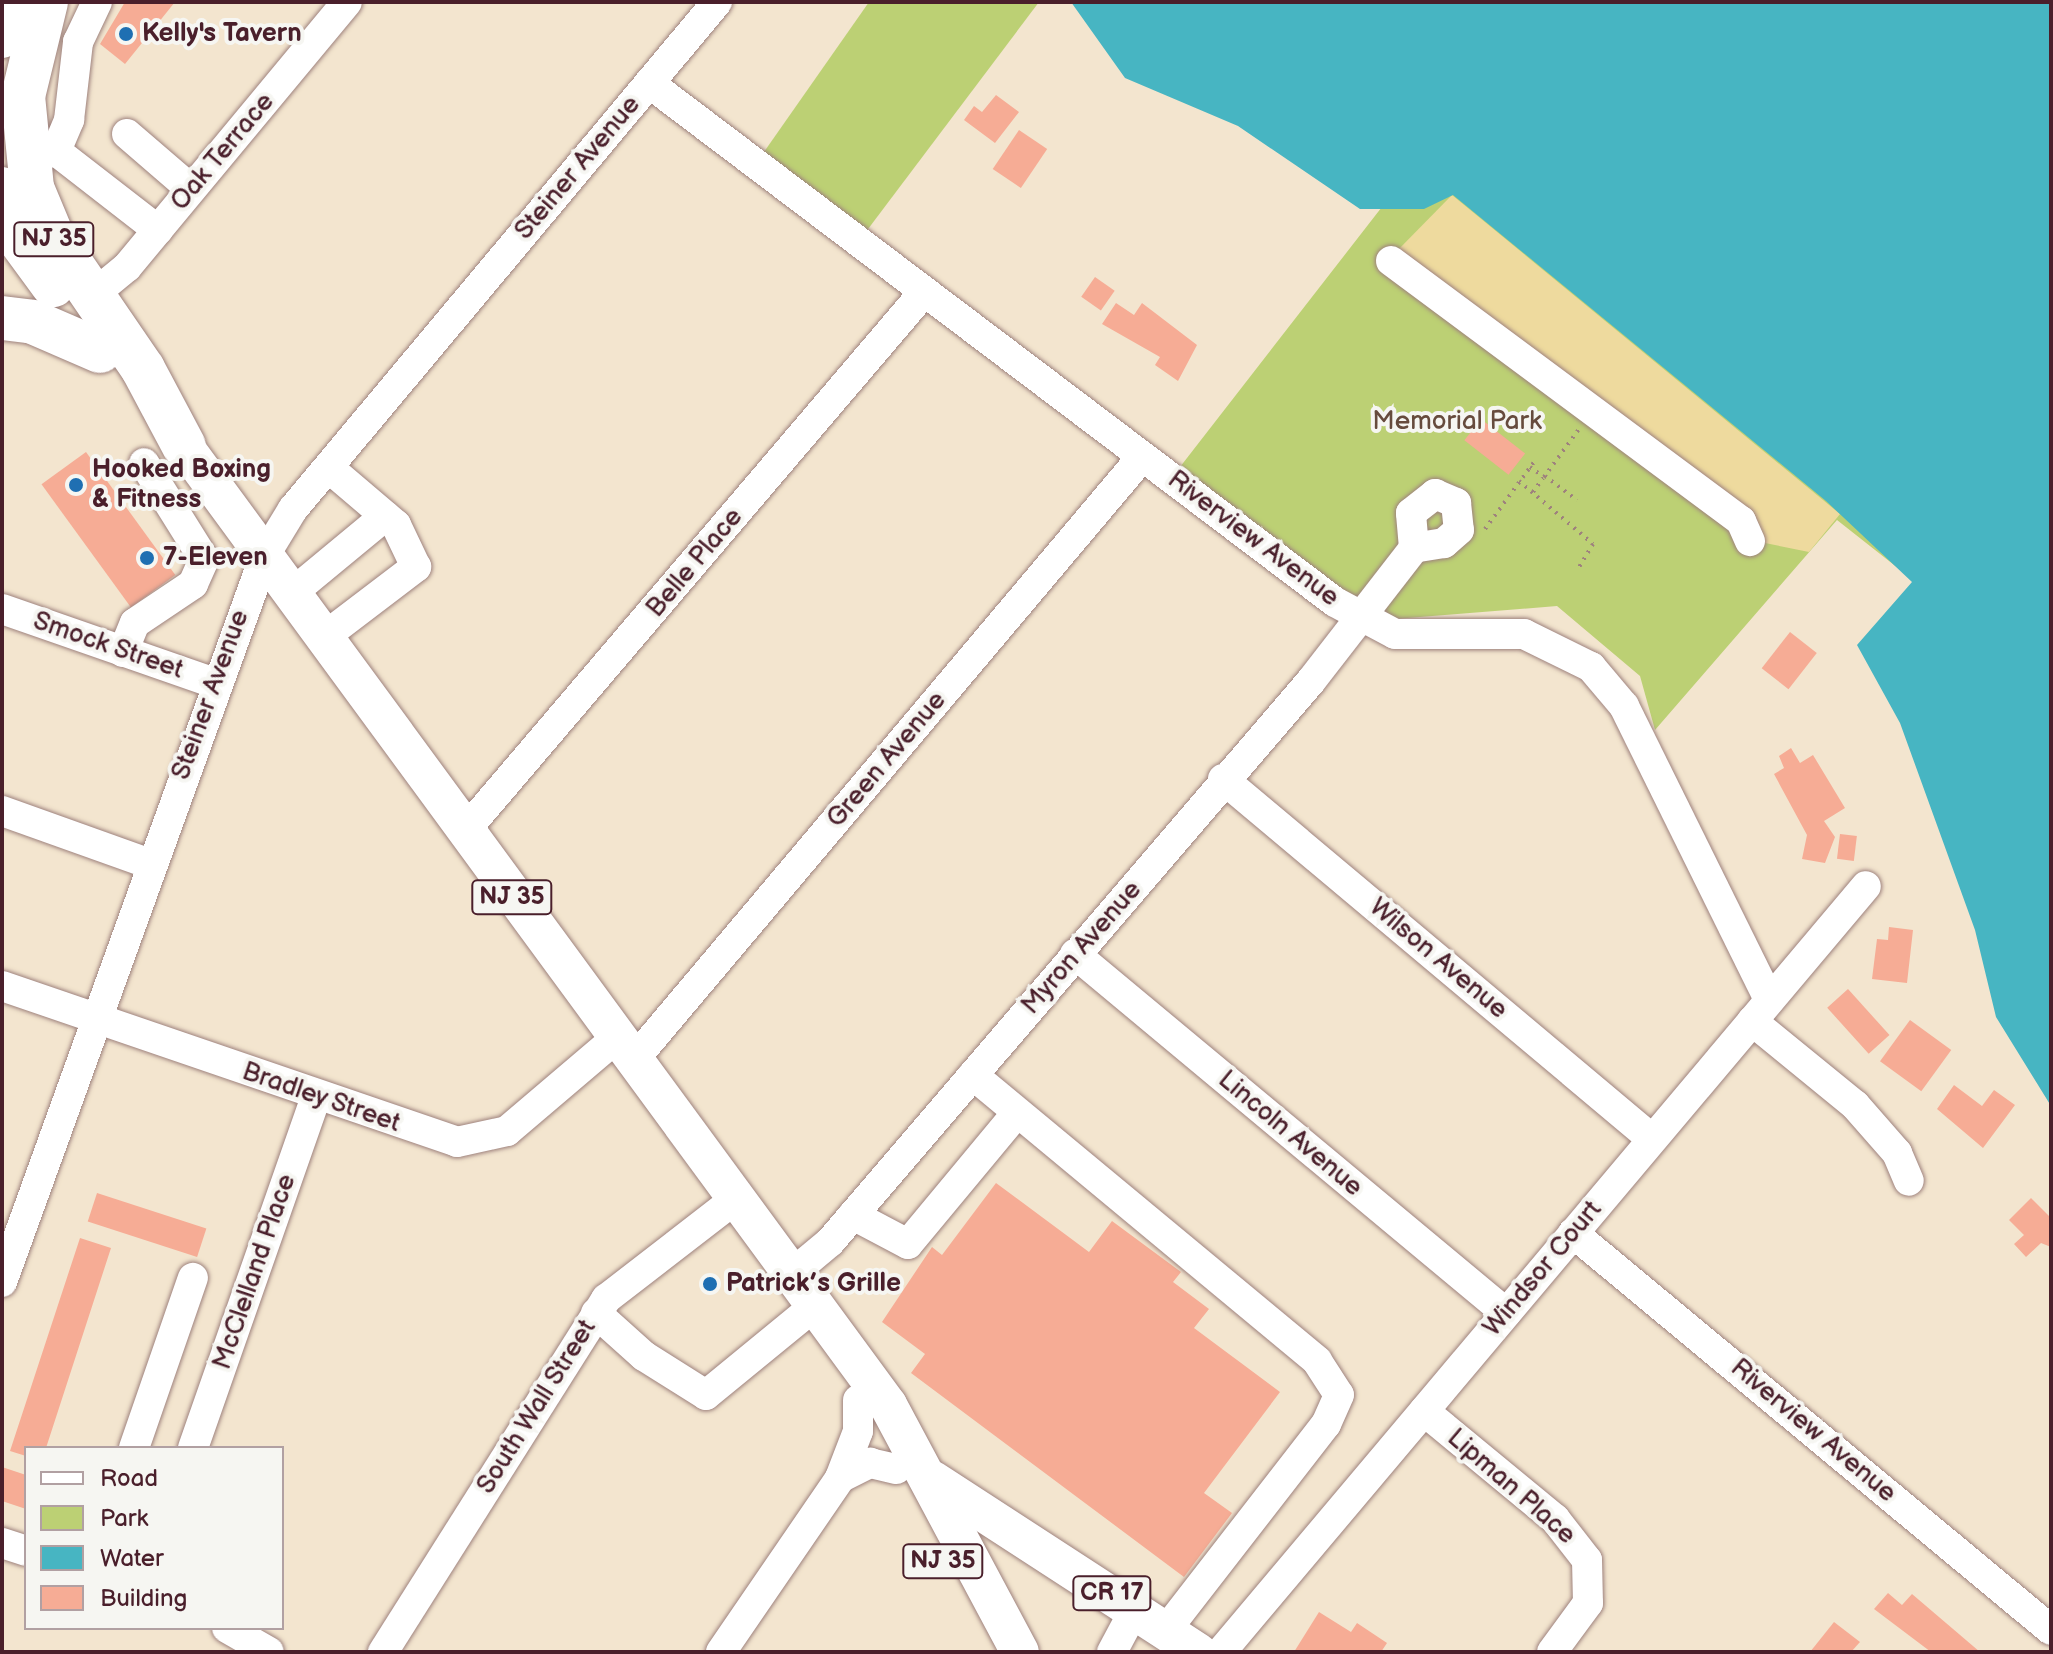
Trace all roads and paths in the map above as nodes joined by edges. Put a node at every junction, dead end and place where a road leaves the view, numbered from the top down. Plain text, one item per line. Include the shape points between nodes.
1 (13, 2) edge
2 (46, 2) edge
3 (97, 2) edge
4 (347, 2) edge
5 (717, 2) edge
6 (2, 36) edge
7 (649, 83) junction
8 (127, 134) dead end
9 (28, 167) edge
10 (191, 189) junction
11 (8, 226) edge
12 (158, 230) junction
13 (1391, 261) dead end
14 (924, 292) junction
15 (93, 295) junction
16 (2, 318) edge
17 (100, 351) junction
18 (1594, 410) junction
19 (170, 448) junction
20 (1142, 457) junction
21 (1534, 462) dead end
22 (1530, 467) junction
23 (329, 468) junction
24 (1544, 477) junction
25 (1519, 481) junction
26 (1533, 492) junction
27 (1577, 500) dead end
28 (385, 516) junction
29 (1459, 530) junction
30 (1750, 541) dead end
31 (1414, 548) junction
32 (265, 555) junction
33 (1578, 569) dead end
34 (292, 593) junction
35 (2, 609) edge
36 (1362, 617) junction
37 (324, 637) junction
38 (123, 652) junction
39 (215, 683) junction
40 (1223, 779) junction
41 (2, 811) edge
42 (464, 832) junction
43 (150, 864) junction
44 (1866, 886) dead end
45 (1075, 954) junction
46 (2, 986) edge
47 (1760, 1011) junction
48 (96, 1019) junction
49 (623, 1051) junction
50 (973, 1075) junction
51 (316, 1096) junction
52 (1016, 1114) junction
53 (1652, 1139) junction
54 (1909, 1181) dead end
55 (733, 1201) junction
56 (853, 1215) junction
57 (1573, 1233) junction
58 (794, 1272) junction
59 (193, 1278) dead end
60 (2, 1282) edge
61 (596, 1313) junction
62 (1506, 1313) junction
63 (800, 1318) junction
64 (873, 1403) junction
65 (1424, 1411) junction
66 (135, 1446) edge
67 (194, 1446) edge
68 (913, 1474) junction
69 (840, 1478) junction
70 (1026, 1534) junction
71 (2, 1543) edge
72 (24, 1550) edge
73 (1135, 1609) junction
74 (230, 1630) edge
75 (1166, 1630) junction
76 (2051, 1630) edge
77 (1117, 1650) edge
78 (269, 1652) edge
79 (383, 1652) edge
80 (721, 1652) edge
81 (991, 1652) edge
82 (1020, 1652) edge
83 (1198, 1652) edge
84 (1221, 1652) edge
85 (1552, 1652) edge

1 - 6 highway
2 - 9 highway, NJ 35 via 25,82
3 - 9 street via 78,42 69,120
4 - 10 street, Oak Terrace
5 - 7 street, Steiner Avenue
7 - 14 street, Riverview Avenue
7 - 23 street, Steiner Avenue
8 - 10 street
9 - 11 highway, NJ 35
9 - 12 street
9 - 15 highway, NJ 35 via 52,236
10 - 12 street, Oak Terrace
11 - 17 highway, NJ 35
12 - 15 street, Oak Terrace
13 - 18 street
14 - 20 street, Riverview Avenue
14 - 42 street, Belle Place
15 - 19 highway, NJ 35
16 - 17 highway via 33,322
17 - 19 highway, NJ 35
18 - 24 path
18 - 30 street via 1741,521
19 - 32 main road, NJ 35
19 - 38 street via 204,559 193,584 135,623
20 - 36 street, Riverview Avenue
20 - 49 street, Green Avenue
21 - 22 path
22 - 24 path
22 - 25 path
23 - 28 street
23 - 32 street, Steiner Avenue
24 - 26 path
24 - 27 path
25 - 26 path
25 - 29 path via 1483,535
26 - 33 path via 1593,544
28 - 34 street
28 - 37 street via 414,554 413,574
29 - 31 street via 1444,543
29 - 31 street via 1456,503 1423,496 1411,513
31 - 36 street, Myron Avenue
32 - 34 main road, NJ 35
32 - 39 street, Steiner Avenue
34 - 37 main road, NJ 35
35 - 38 street, Smock Street
36 - 40 street, Myron Avenue
36 - 47 street, Riverview Avenue via 1395,634 1425,638 1524,634 1591,667 1624,706
37 - 42 main road, NJ 35
38 - 39 street, Smock Street
39 - 43 street, Steiner Avenue
40 - 45 street, Myron Avenue
40 - 53 street, Wilson Avenue
41 - 43 street
42 - 49 main road, NJ 35
43 - 48 street, Steiner Avenue
44 - 47 street, Windsor Court
45 - 50 street, Myron Avenue
45 - 62 street, Lincoln Avenue
46 - 48 street, Bradley Street
47 - 53 street, Windsor Court
47 - 54 street via 1855,1105 1897,1153
48 - 51 street, Bradley Street
48 - 60 street, Steiner Avenue
49 - 51 street, Bradley Street via 538,1110 481,1141 438,1139
49 - 55 main road, NJ 35
50 - 52 street
50 - 56 street, Myron Avenue
51 - 67 street, McClelland Place
52 - 56 street via 908,1244
52 - 75 street via 1317,1361 1339,1395 1326,1424
53 - 57 street, Windsor Court
55 - 58 main road, NJ 35
55 - 61 street, South Wall Street via 628,1277
55 - 63 main road, NJ 35
56 - 58 street, Myron Avenue
57 - 62 street, Windsor Court
57 - 76 street, Riverview Avenue
58 - 64 main road, NJ 35
59 - 66 street
61 - 63 street via 644,1356 706,1395
61 - 79 street, South Wall Street
62 - 65 street, Windsor Court
63 - 64 main road, NJ 35
64 - 68 main road, CR 17
64 - 69 street
64 - 70 main road, CR 17
65 - 84 street, Windsor Court
65 - 85 street, Lipman Place via 1555,1519 1587,1560 1588,1603
68 - 69 street via 870,1463
68 - 70 main road, CR 17
68 - 81 main road, NJ 35
68 - 82 main road, NJ 35
69 - 80 street
70 - 73 main road, CR 17
71 - 72 street
73 - 75 main road, CR 17
73 - 77 street
74 - 78 street
75 - 83 main road, CR 17

